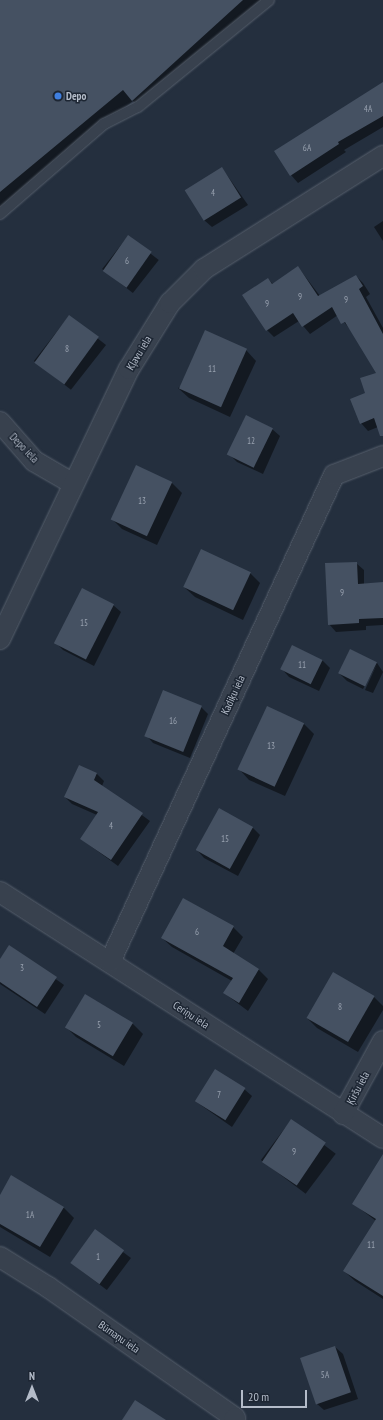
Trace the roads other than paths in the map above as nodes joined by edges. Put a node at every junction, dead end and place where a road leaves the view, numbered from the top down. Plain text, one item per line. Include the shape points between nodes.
1 (269, 0) edge
2 (383, 156) edge
3 (0, 214) edge
4 (0, 422) edge
5 (383, 456) edge
6 (72, 484) junction
7 (0, 639) edge
8 (0, 892) edge
9 (110, 962) junction
10 (383, 1041) edge
11 (344, 1114) junction
12 (383, 1138) edge
13 (0, 1257) edge
14 (234, 1420) edge

1 - 3 lane via 138,106 104,124
2 - 6 street, Kļavu iela via 204,269 170,303 129,369
4 - 6 street, Depo iela via 34,461
5 - 9 street, Kadiķu iela via 334,475
6 - 7 street, Kļavu iela
8 - 9 street, Ceriņu iela
9 - 11 street, Ceriņu iela
10 - 11 street, Ķiršu iela
11 - 12 street, Ceriņu iela
13 - 14 street, Būmaņu iela via 48,1287 235,1418

